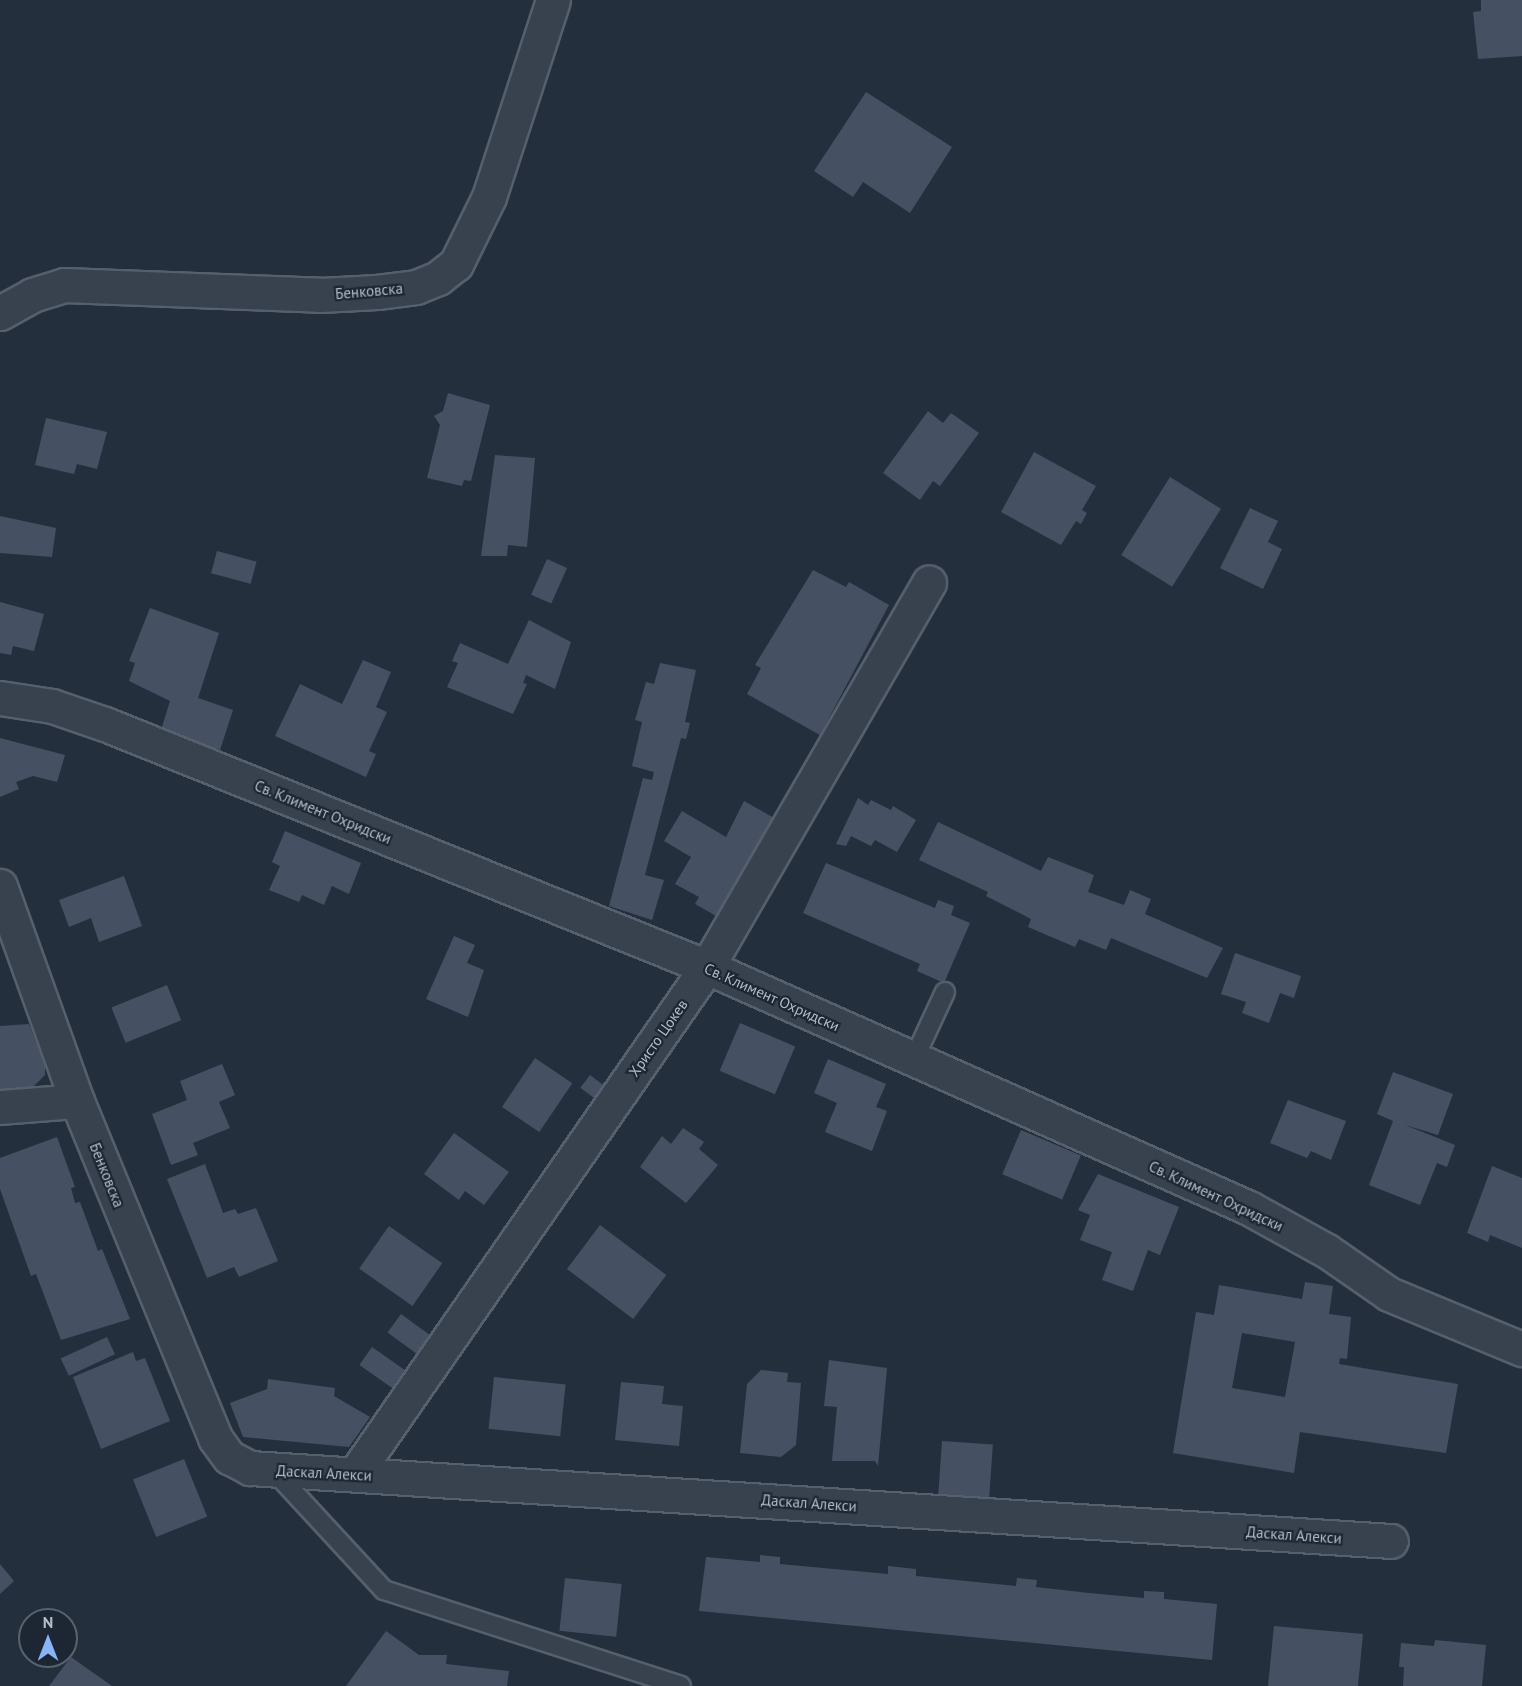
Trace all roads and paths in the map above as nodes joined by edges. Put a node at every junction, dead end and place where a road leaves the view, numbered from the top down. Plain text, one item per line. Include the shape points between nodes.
1 (545, 4) edge
2 (0, 313) edge
3 (929, 582) dead end
4 (0, 698) edge
5 (0, 886) edge
6 (707, 967) junction
7 (945, 992) dead end
8 (913, 1061) junction
9 (77, 1101) junction
10 (0, 1107) edge
11 (1522, 1348) edge
12 (229, 1457) joint
13 (274, 1471) junction
14 (355, 1474) junction
15 (1391, 1541) dead end
16 (681, 1686) edge

1 - 2 street, Бенковска via 489,197 456,264 438,279 387,291 320,295 64,285 32,295
3 - 6 street, Христо Цокев
4 - 6 street, Св. Климент Охридски via 52,706 105,724
5 - 9 street, Бенковска
6 - 8 street, Св. Климент Охридски
6 - 14 street, Христо Цокев
7 - 8 lane
8 - 11 street, Св. Климент Охридски via 1249,1208 1327,1251 1389,1294
9 - 10 street
9 - 12 street, Бенковска via 215,1438
12 - 13 street, Даскал Алекси via 250,1468
13 - 14 street, Даскал Алекси
13 - 16 lane via 384,1590
14 - 15 street, Даскал Алекси

